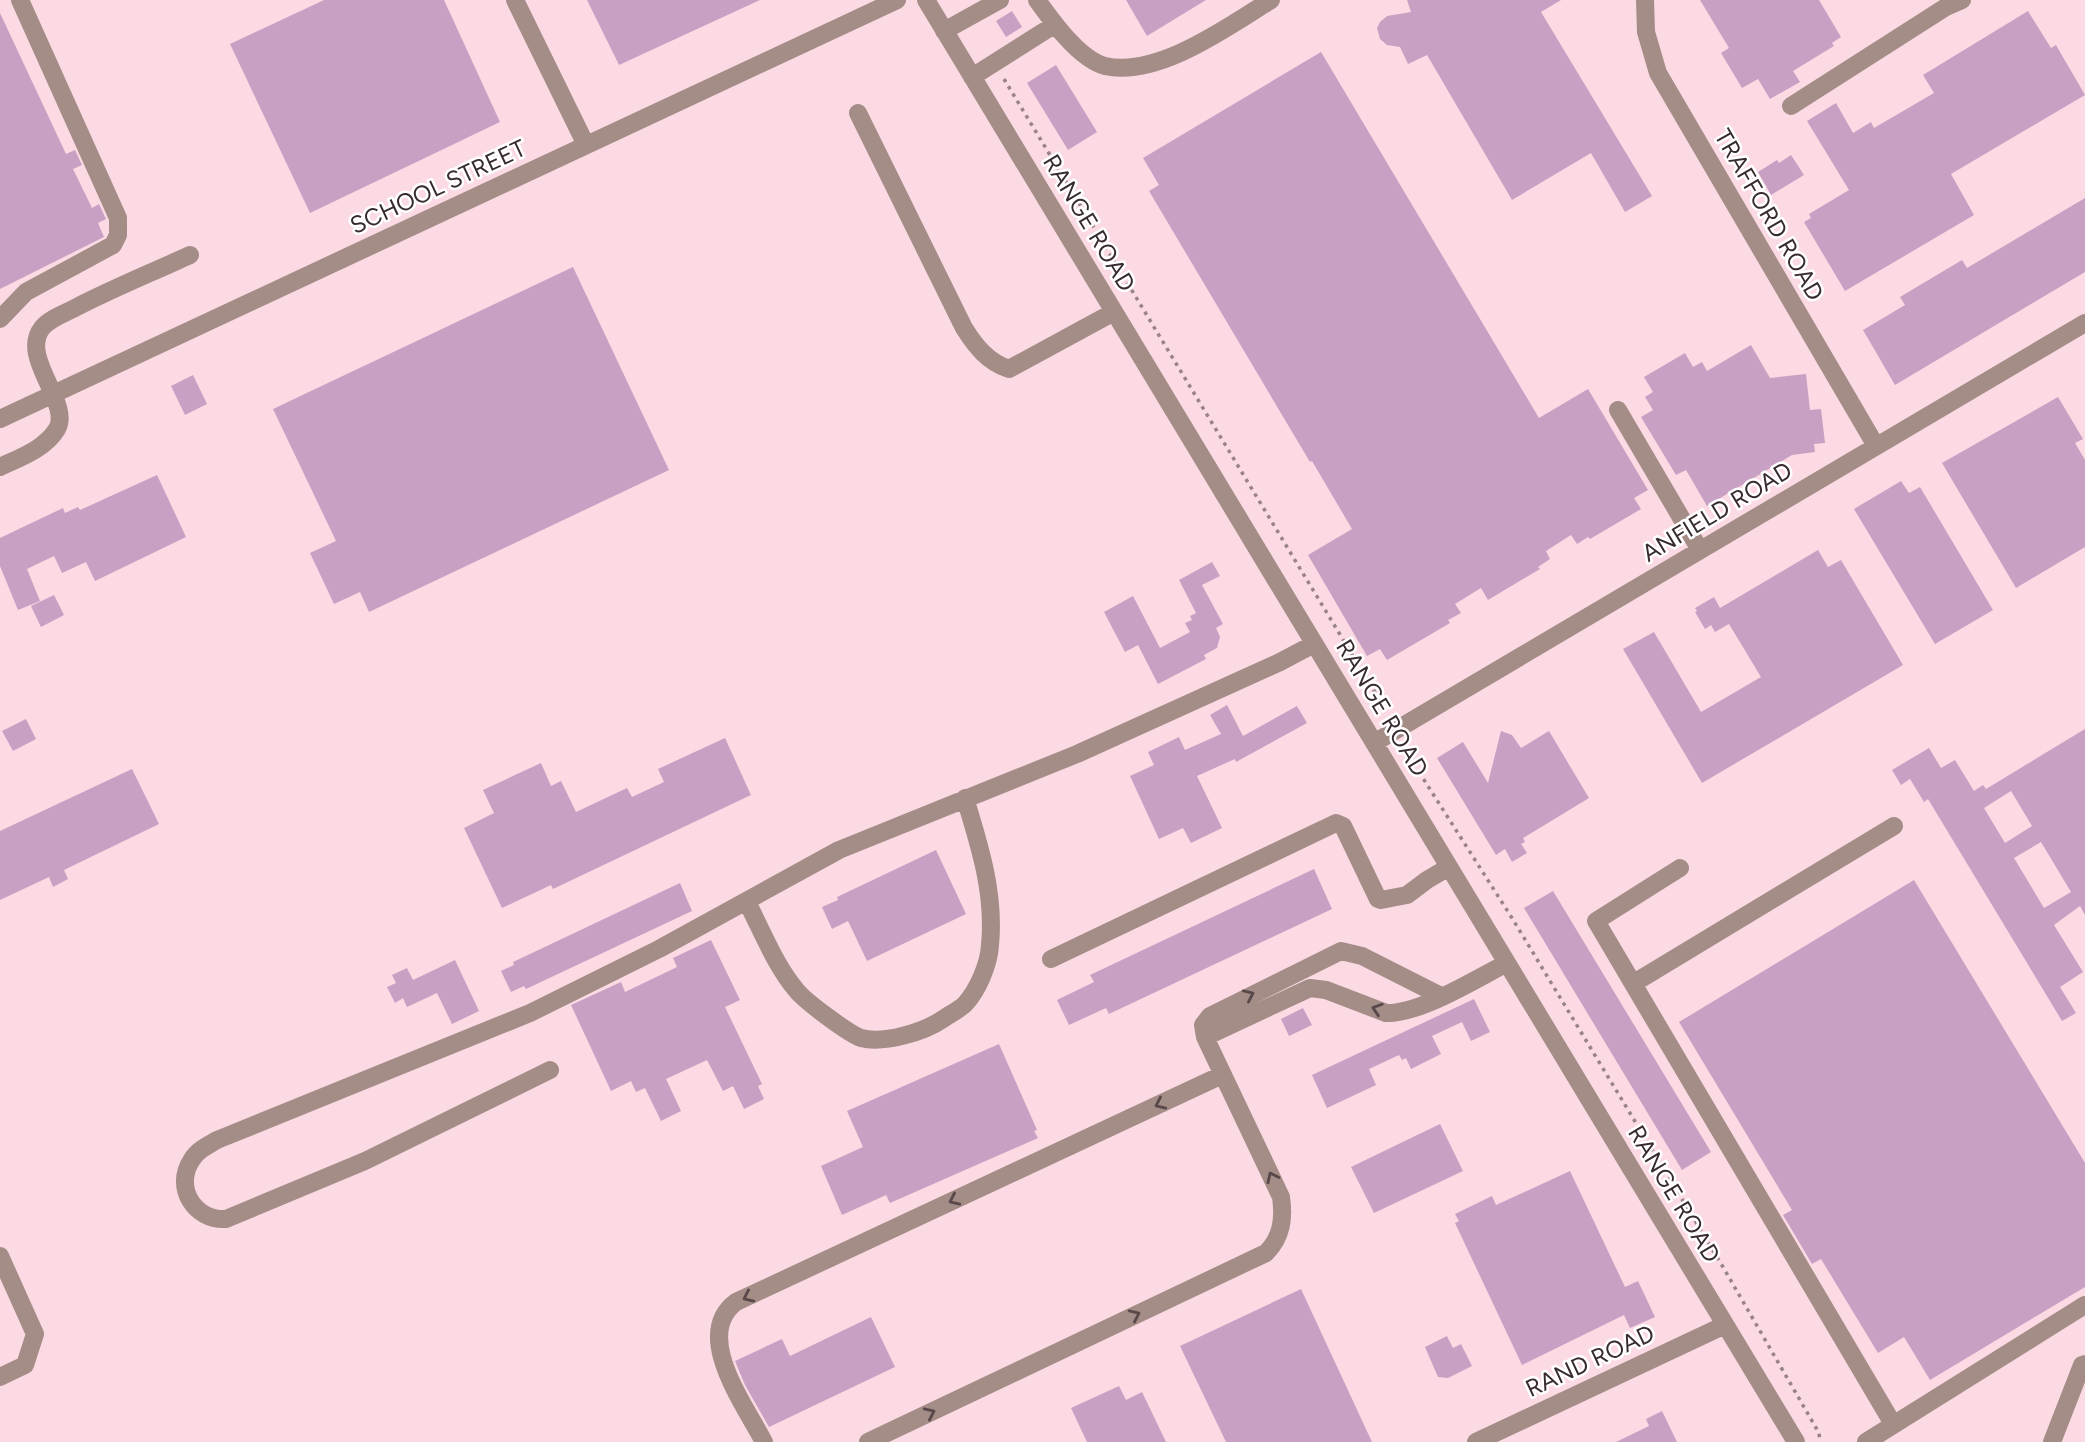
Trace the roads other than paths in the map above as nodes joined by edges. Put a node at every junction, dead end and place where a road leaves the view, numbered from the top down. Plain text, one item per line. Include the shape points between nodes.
1 (20, 0) edge
2 (515, 0) edge
3 (897, 0) edge
4 (926, 0) edge
5 (1000, 0) edge
6 (1037, 0) edge
7 (1271, 0) edge
8 (1645, 0) edge
9 (1962, 0) edge
10 (1054, 24) junction
11 (944, 31) junction
12 (972, 77) junction
13 (1791, 106) dead end
14 (858, 113) dead end
15 (586, 145) junction
16 (190, 256) dead end
17 (1114, 312) junction
18 (0, 319) edge
19 (2085, 323) edge
20 (52, 395) junction
21 (1618, 410) dead end
22 (0, 419) edge
23 (1876, 446) junction
24 (0, 467) edge
25 (1700, 550) junction
26 (1314, 644) junction
27 (1374, 743) junction
28 (965, 799) junction
29 (1894, 826) dead end
30 (1449, 867) junction
31 (1680, 868) dead end
32 (747, 902) junction
33 (1051, 959) dead end
34 (1507, 963) junction
35 (1634, 983) junction
36 (1441, 996) junction
37 (1205, 1037) junction
38 (550, 1070) dead end
39 (1222, 1075) junction
40 (0, 1256) edge
41 (2085, 1305) edge
42 (1725, 1325) junction
43 (2085, 1364) edge
44 (0, 1377) edge
45 (1893, 1424) junction
46 (764, 1442) edge
47 (868, 1442) edge
48 (1476, 1442) edge
49 (1796, 1442) edge
50 (1866, 1442) edge
51 (2052, 1442) edge

1 - 18 street via 120,227 108,249 26,292
2 - 15 street
3 - 15 street, SCHOOL STREET
4 - 11 street, RANGE ROAD
5 - 11 street
6 - 10 street
7 - 10 street via 1199,45 1157,62 1129,66 1105,65 1087,56
8 - 23 street, TRAFFORD ROAD via 1646,32 1658,73
9 - 13 street
10 - 12 street
11 - 12 street, RANGE ROAD
12 - 17 street, RANGE ROAD
14 - 17 street via 964,328 996,364 1009,369
15 - 20 street, SCHOOL STREET
16 - 20 street via 103,293 42,327 36,345
17 - 26 street, RANGE ROAD
19 - 23 street, ANFIELD ROAD
20 - 22 street, SCHOOL STREET
20 - 24 street via 58,411 57,429 33,451
21 - 25 street
23 - 25 street, ANFIELD ROAD
25 - 27 street, ANFIELD ROAD
26 - 27 street, RANGE ROAD
26 - 28 street via 1077,754
27 - 30 street, RANGE ROAD
28 - 32 street via 839,850
28 - 32 street via 986,865 990,947 979,982 965,1004 937,1023 907,1035 877,1039 861,1038 838,1024 797,992
29 - 35 street
30 - 33 street via 1427,880 1401,884 1378,899 1343,826 1336,823
30 - 34 street, RANGE ROAD
31 - 35 street via 1596,921
32 - 38 street via 530,1013 217,1140 189,1162 187,1191 201,1214 212,1220 226,1219 365,1161
34 - 36 street
34 - 42 street, RANGE ROAD
35 - 45 street
36 -> 37 street via 1386,1013 1310,988
37 -> 36 street via 1203,1025 1217,1012 1341,951 1362,956
37 - 39 street
39 -> 46 street via 725,1310 720,1323 720,1358
47 -> 39 street via 1266,1253 1280,1230 1281,1196
40 - 44 street via 35,1334 25,1365
41 - 45 street
42 - 48 street, RAND ROAD
42 - 49 street, RANGE ROAD
43 - 51 street
45 - 50 street

